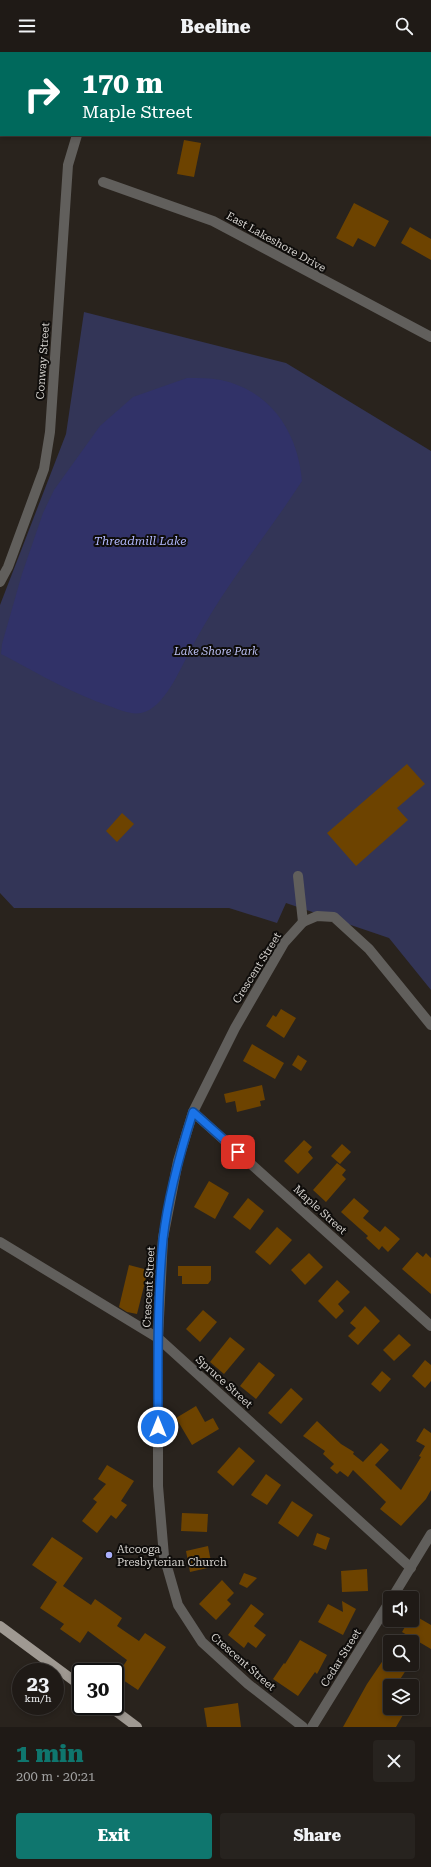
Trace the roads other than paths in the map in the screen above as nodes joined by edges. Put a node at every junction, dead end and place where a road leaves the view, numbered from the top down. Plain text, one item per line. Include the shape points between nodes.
1 (77, 136) edge
2 (103, 182) dead end
3 (431, 337) edge
4 (0, 582) edge
5 (298, 876) dead end
6 (303, 922) junction
7 (431, 1025) edge
8 (193, 1112) junction
9 (0, 1242) edge
10 (431, 1326) edge
11 (158, 1338) junction
12 (431, 1534) edge
13 (411, 1568) junction
14 (396, 1591) edge
15 (383, 1612) edge
16 (0, 1626) edge
17 (72, 1679) edge
18 (121, 1715) edge
19 (137, 1727) edge
20 (303, 1727) edge
21 (312, 1727) edge

1 - 4 street, Conway Street via 68,165 50,432 44,469 11,561
2 - 3 street, East Lakeshore Drive via 213,221
5 - 6 street
6 - 7 street via 317,916 334,917 369,949
6 - 8 street, Crescent Street via 284,943 235,1028
8 - 10 street, Maple Street
8 - 11 street, Crescent Street via 178,1161 163,1238
9 - 11 street, Spruce Street
11 - 13 street, Spruce Street
11 - 20 street, Crescent Street via 158,1486 164,1556 178,1605 202,1642 248,1684
12 - 13 street
13 - 14 street
15 - 21 street, Cedar Street
16 - 17 main road
18 - 19 main road

